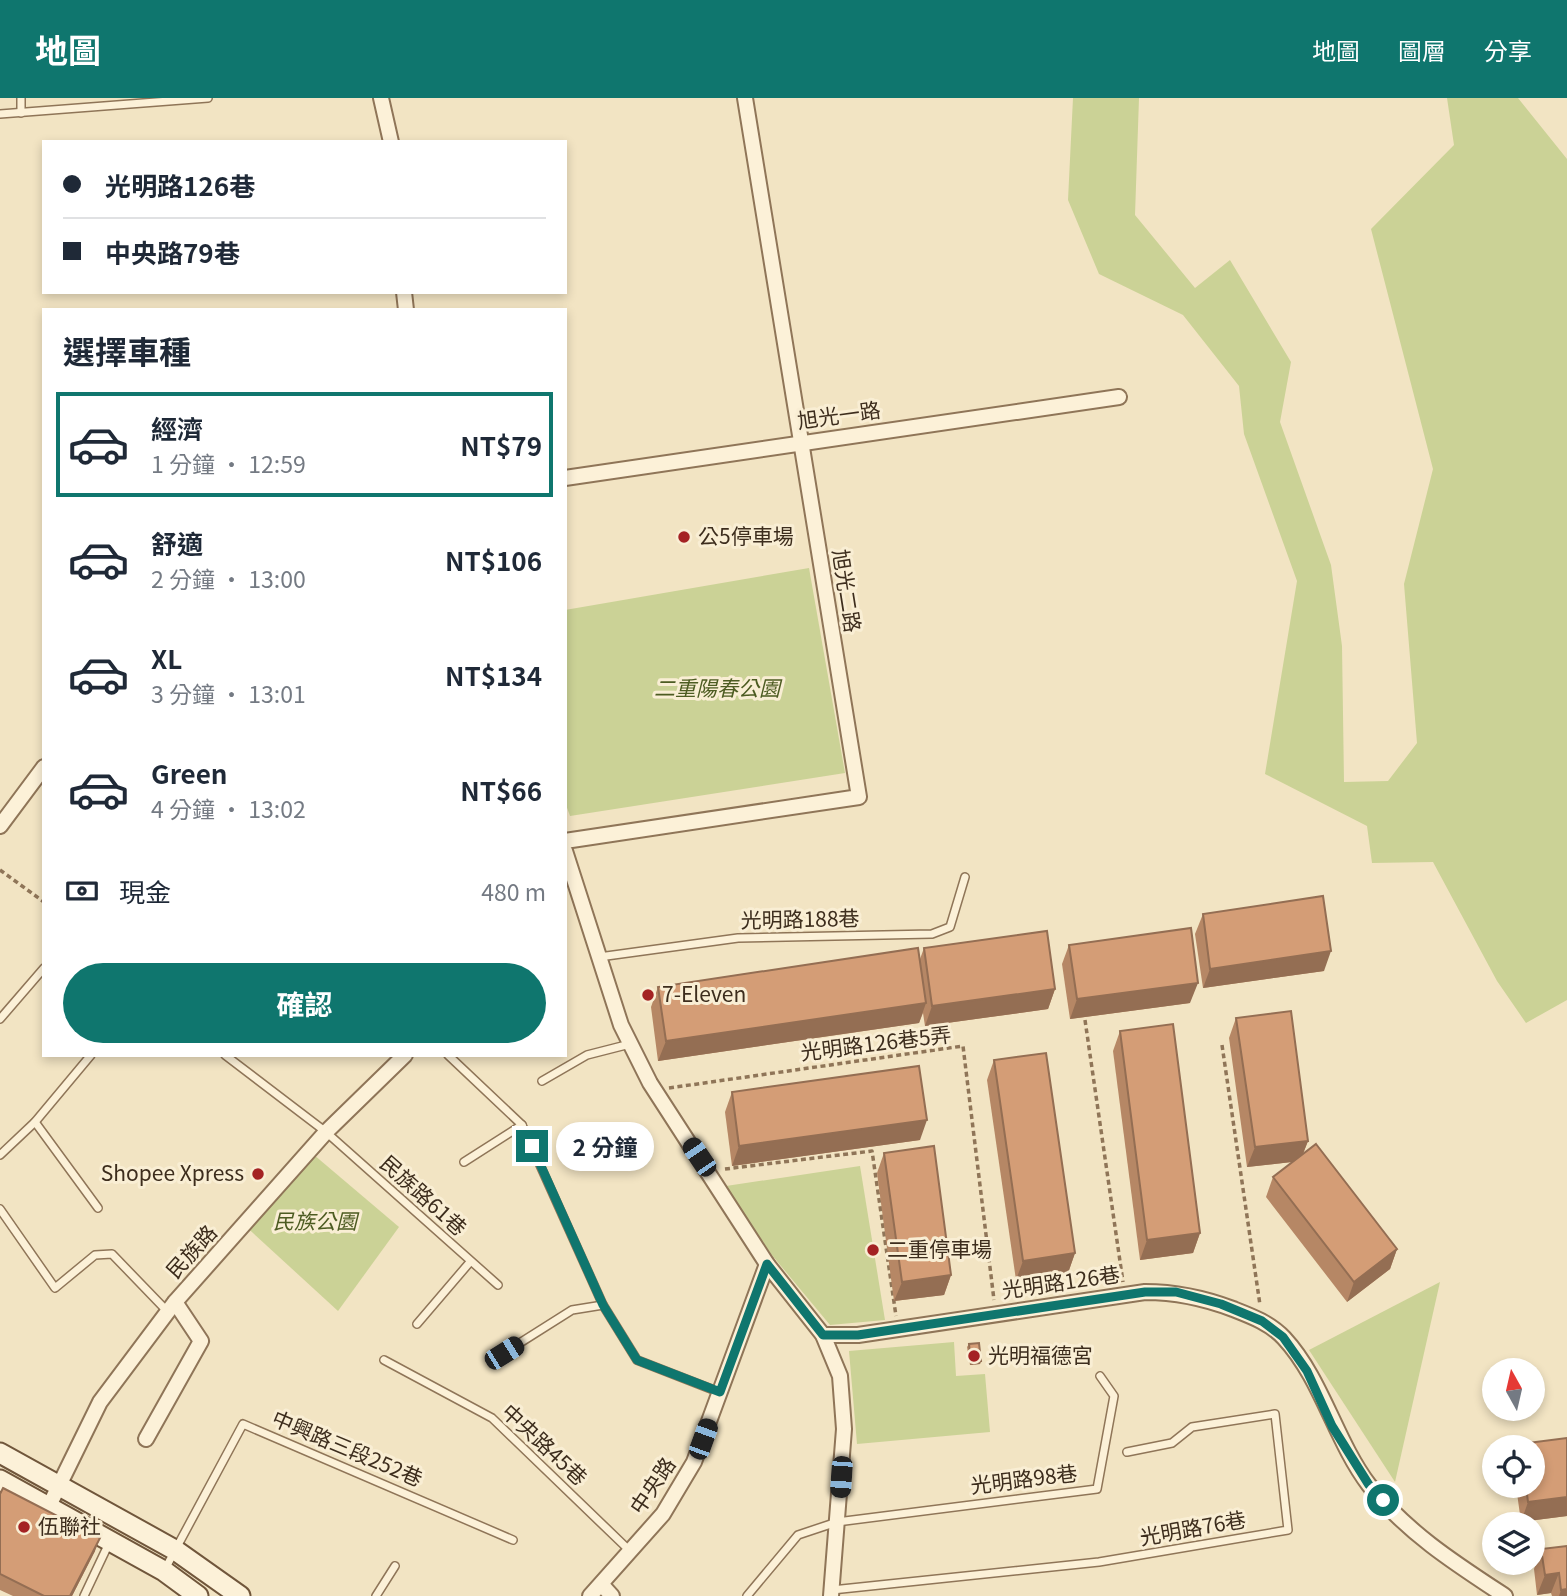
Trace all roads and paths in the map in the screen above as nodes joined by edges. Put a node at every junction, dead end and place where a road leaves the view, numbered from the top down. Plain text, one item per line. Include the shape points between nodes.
1 (20, 98) edge
2 (208, 98) edge
3 (381, 98) edge
4 (746, 98) edge
5 (21, 113) junction
6 (0, 114) edge
7 (390, 140) edge
8 (1119, 397) dead end
9 (802, 443) junction
10 (567, 478) edge
11 (42, 770) edge
12 (0, 826) edge
13 (567, 841) edge
14 (0, 870) edge
15 (568, 870) edge
16 (965, 877) dead end
17 (42, 901) edge
18 (599, 957) junction
19 (42, 970) edge
20 (0, 1019) edge
21 (1085, 1020) edge
22 (630, 1044) junction
23 (1222, 1045) dead end
24 (89, 1057) edge
25 (228, 1057) edge
26 (403, 1057) edge
27 (450, 1057) edge
28 (542, 1082) dead end
29 (654, 1090) junction
30 (35, 1122) junction
31 (522, 1125) junction
32 (326, 1132) junction
33 (0, 1155) edge
34 (464, 1162) dead end
35 (709, 1171) junction
36 (98, 1208) dead end
37 (0, 1209) edge
38 (470, 1262) junction
39 (767, 1264) junction
40 (498, 1284) dead end
41 (1125, 1294) junction
42 (603, 1305) junction
43 (172, 1307) junction
44 (996, 1313) junction
45 (1262, 1321) junction
46 (417, 1324) dead end
47 (897, 1329) junction
48 (823, 1335) junction
49 (504, 1353) dead end
50 (384, 1360) dead end
51 (1100, 1376) dead end
52 (720, 1392) junction
53 (146, 1439) dead end
54 (1127, 1452) dead end
55 (0, 1453) edge
56 (0, 1480) edge
57 (60, 1484) junction
58 (49, 1506) junction
59 (838, 1522) junction
60 (110, 1540) junction
61 (513, 1540) dead end
62 (175, 1550) junction
63 (631, 1552) junction
64 (395, 1566) dead end
65 (164, 1572) junction
66 (607, 1590) edge
67 (831, 1593) edge
68 (85, 1596) edge
69 (198, 1596) edge
70 (240, 1596) edge
71 (376, 1596) edge
72 (590, 1596) edge
73 (747, 1596) edge
74 (1506, 1596) edge

1 - 5 lane
2 - 5 lane
3 - 7 street
4 - 9 street, 旭光二路
5 - 6 lane
8 - 9 street, 旭光一路
9 - 10 street, 旭光一路
9 - 13 street, 旭光二路 via 859,797
11 - 12 street
14 - 17 path
15 - 18 street
16 - 18 lane, 光明路188巷 via 950,927 932,934 738,938
18 - 22 street
19 - 20 lane
21 - 41 path
22 - 28 lane via 587,1055
22 - 29 street
23 - 45 path
24 - 30 lane
25 - 32 lane, 民族路61巷
26 - 32 street, 民族路
27 - 31 lane
29 - 35 street
29 - 44 path, 光明路126巷5弄 via 963,1046
30 - 33 lane
30 - 36 lane
31 - 34 lane
31 - 42 lane
32 - 38 lane, 民族路61巷
32 - 43 street, 民族路
35 - 39 street
35 - 47 path via 872,1152
37 - 43 lane via 55,1288 95,1255 112,1254
38 - 40 lane, 民族路61巷
38 - 46 lane
39 - 48 street
39 - 52 street, 中央路
41 - 44 street, 光明路126巷
41 - 45 street, 光明路126巷 via 1176,1292
42 - 49 lane via 572,1310
42 - 52 lane via 637,1360
43 - 53 street via 201,1341
43 - 57 street, 民族路 via 100,1402
44 - 47 street, 光明路126巷
45 - 74 street, 光明路126巷 via 1283,1337 1307,1371 1332,1426 1369,1485 1411,1530
47 - 48 street, 光明路126巷
48 - 59 street via 840,1376 844,1429
50 - 63 lane, 中央路45巷 via 492,1418
51 - 59 lane, 光明路98巷 via 1114,1396 1097,1489
52 - 63 street, 中央路 via 694,1462 663,1514
54 - 67 lane, 光明路76巷 via 1172,1443 1192,1427 1275,1413 1288,1530 1099,1562
55 - 57 main road
56 - 58 main road
57 - 58 street, 民族路
57 - 62 main road
58 - 60 main road
59 - 67 street
59 - 73 lane via 798,1535
60 - 65 main road
60 - 68 lane
61 - 62 lane, 中興路三段252巷 via 243,1423
62 - 65 lane, 中興路三段252巷
62 - 70 main road
63 - 66 street, 中央路
64 - 71 lane
65 - 69 main road
66 - 72 street, 中央路

